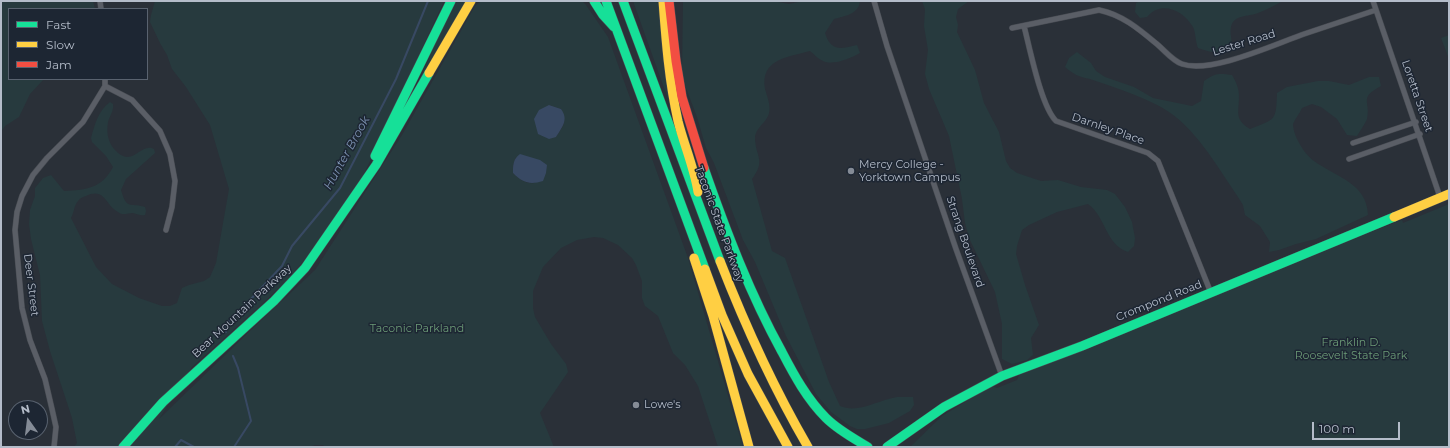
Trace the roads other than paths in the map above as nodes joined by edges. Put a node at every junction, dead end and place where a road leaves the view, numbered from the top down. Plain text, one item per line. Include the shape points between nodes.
1 (446, 1) edge
2 (451, 1) edge
3 (471, 1) edge
4 (594, 1) edge
5 (606, 1) edge
6 (623, 1) edge
7 (662, 1) edge
8 (669, 1) edge
9 (874, 1) edge
10 (1373, 1) edge
11 (1376, 10) junction
12 (1024, 26) junction
13 (1012, 28) dead end
14 (616, 30) junction
15 (423, 56) junction
16 (105, 80) edge
17 (105, 86) junction
18 (1416, 122) junction
19 (1420, 134) junction
20 (1353, 143) dead end
21 (1349, 159) dead end
22 (363, 182) junction
23 (1445, 196) edge
24 (699, 205) junction
25 (166, 230) dead end
26 (691, 234) junction
27 (1211, 293) junction
28 (1002, 376) junction
29 (54, 447) edge
30 (123, 447) edge
31 (750, 447) edge
32 (788, 447) edge
33 (808, 447) edge
34 (868, 447) edge
35 (886, 447) edge

1 - 15 highway
2 - 15 highway
3 - 22 highway via 393,137
4 - 14 highway
5 - 14 highway
6 - 24 highway, Taconic State Parkway
7 - 24 highway via 673,100 696,178
8 - 34 highway via 676,65 690,126 753,295 780,349 812,402 836,427
9 - 28 street, Strang Boulevard via 887,46
10 - 11 street, Loretta Street
11 - 12 street, Lester Road via 1232,60 1188,66 1173,59 1136,26 1116,15 1099,10
11 - 18 street, Loretta Street
12 - 13 street, Lester Road
12 - 27 street, Darnley Place via 1050,116 1056,121 1148,153 1158,161
14 - 26 highway
15 - 22 highway
16 - 17 street
17 - 25 street via 132,100 160,131 170,154 175,181
17 - 29 street, Deer Street via 83,122 33,176 17,212 15,230 22,308 52,409 56,427
18 - 19 street, Loretta Street
18 - 20 street
19 - 21 street
19 - 23 street, Loretta Street
22 - 30 highway, Bear Mountain Parkway via 329,235 296,278 171,394 141,424
23 - 27 highway, Crompond Road
24 - 33 highway, Taconic State Parkway via 747,331 775,389
26 - 31 highway via 689,246
26 - 32 highway via 738,354
27 - 28 highway, Crompond Road
28 - 35 highway, Crompond Road via 944,407

